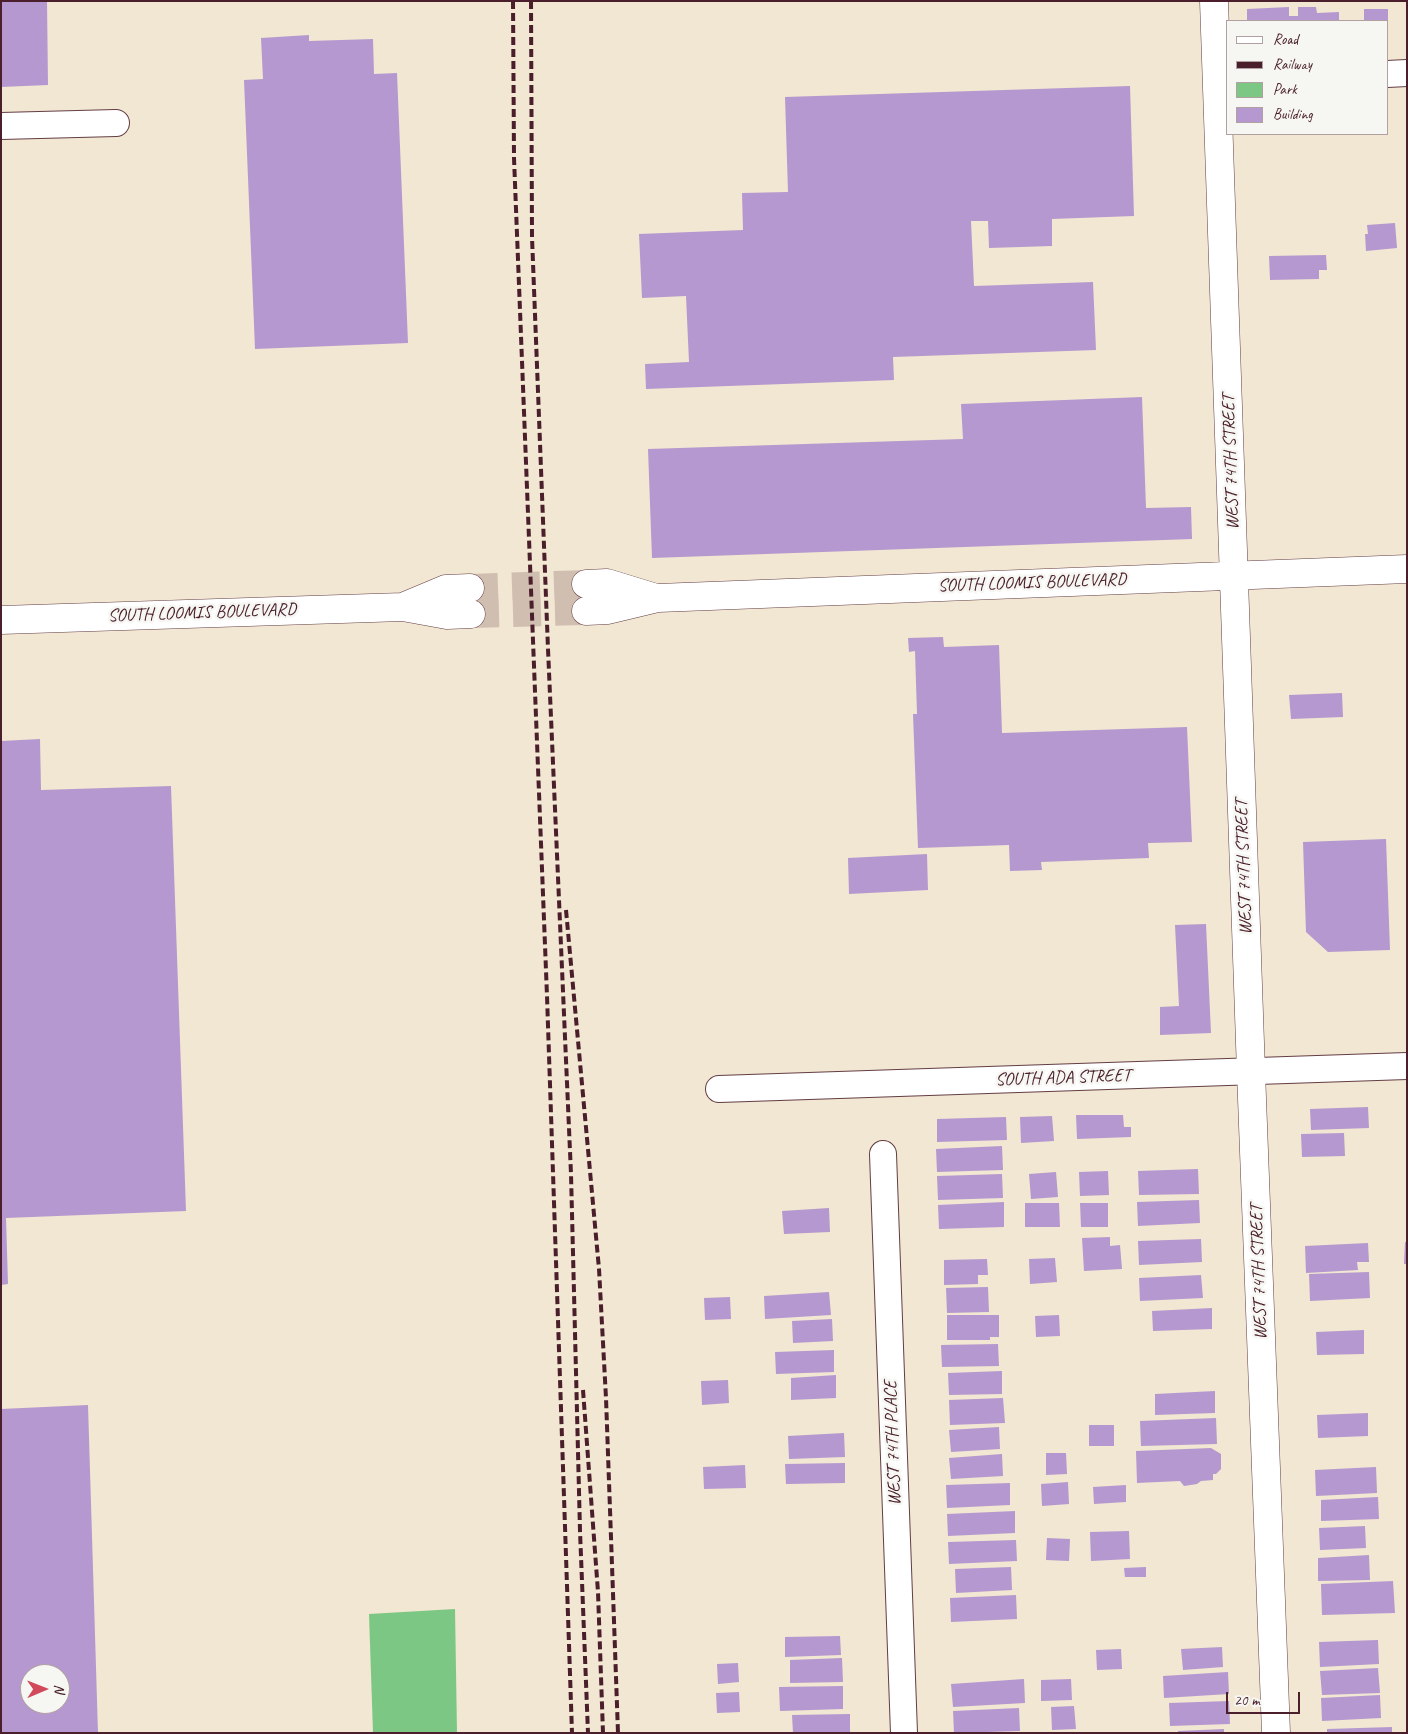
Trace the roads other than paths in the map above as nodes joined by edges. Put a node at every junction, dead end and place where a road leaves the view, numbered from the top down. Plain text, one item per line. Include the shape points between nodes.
1 (1214, 1) edge
2 (1407, 73) edge
3 (1388, 74) edge
4 (1222, 80) edge
5 (116, 122) dead end
6 (1, 126) edge
7 (1407, 569) edge
8 (1235, 576) junction
9 (586, 584) tunnel mouth
10 (658, 598) junction
11 (471, 601) tunnel mouth
12 (586, 611) tunnel mouth
13 (1, 620) edge
14 (1407, 1066) edge
15 (1251, 1072) junction
16 (719, 1089) dead end
17 (883, 1154) dead end
18 (904, 1733) edge
19 (1276, 1733) edge

1 - 4 street, WEST 74TH STREET
2 - 3 street
4 - 8 street, WEST 74TH STREET
5 - 6 street
7 - 8 street, SOUTH LOOMIS BOULEVARD
8 - 10 street, SOUTH LOOMIS BOULEVARD
8 - 15 street, WEST 74TH STREET
9 - 10 street, SOUTH LOOMIS BOULEVARD via 608,584
10 - 12 street, SOUTH LOOMIS BOULEVARD via 608,610
11 - 13 street, SOUTH LOOMIS BOULEVARD via 447,615 403,607
14 - 15 street, SOUTH ADA STREET
15 - 16 street, SOUTH ADA STREET
15 - 19 street, WEST 74TH STREET
17 - 18 street, WEST 74TH PLACE

